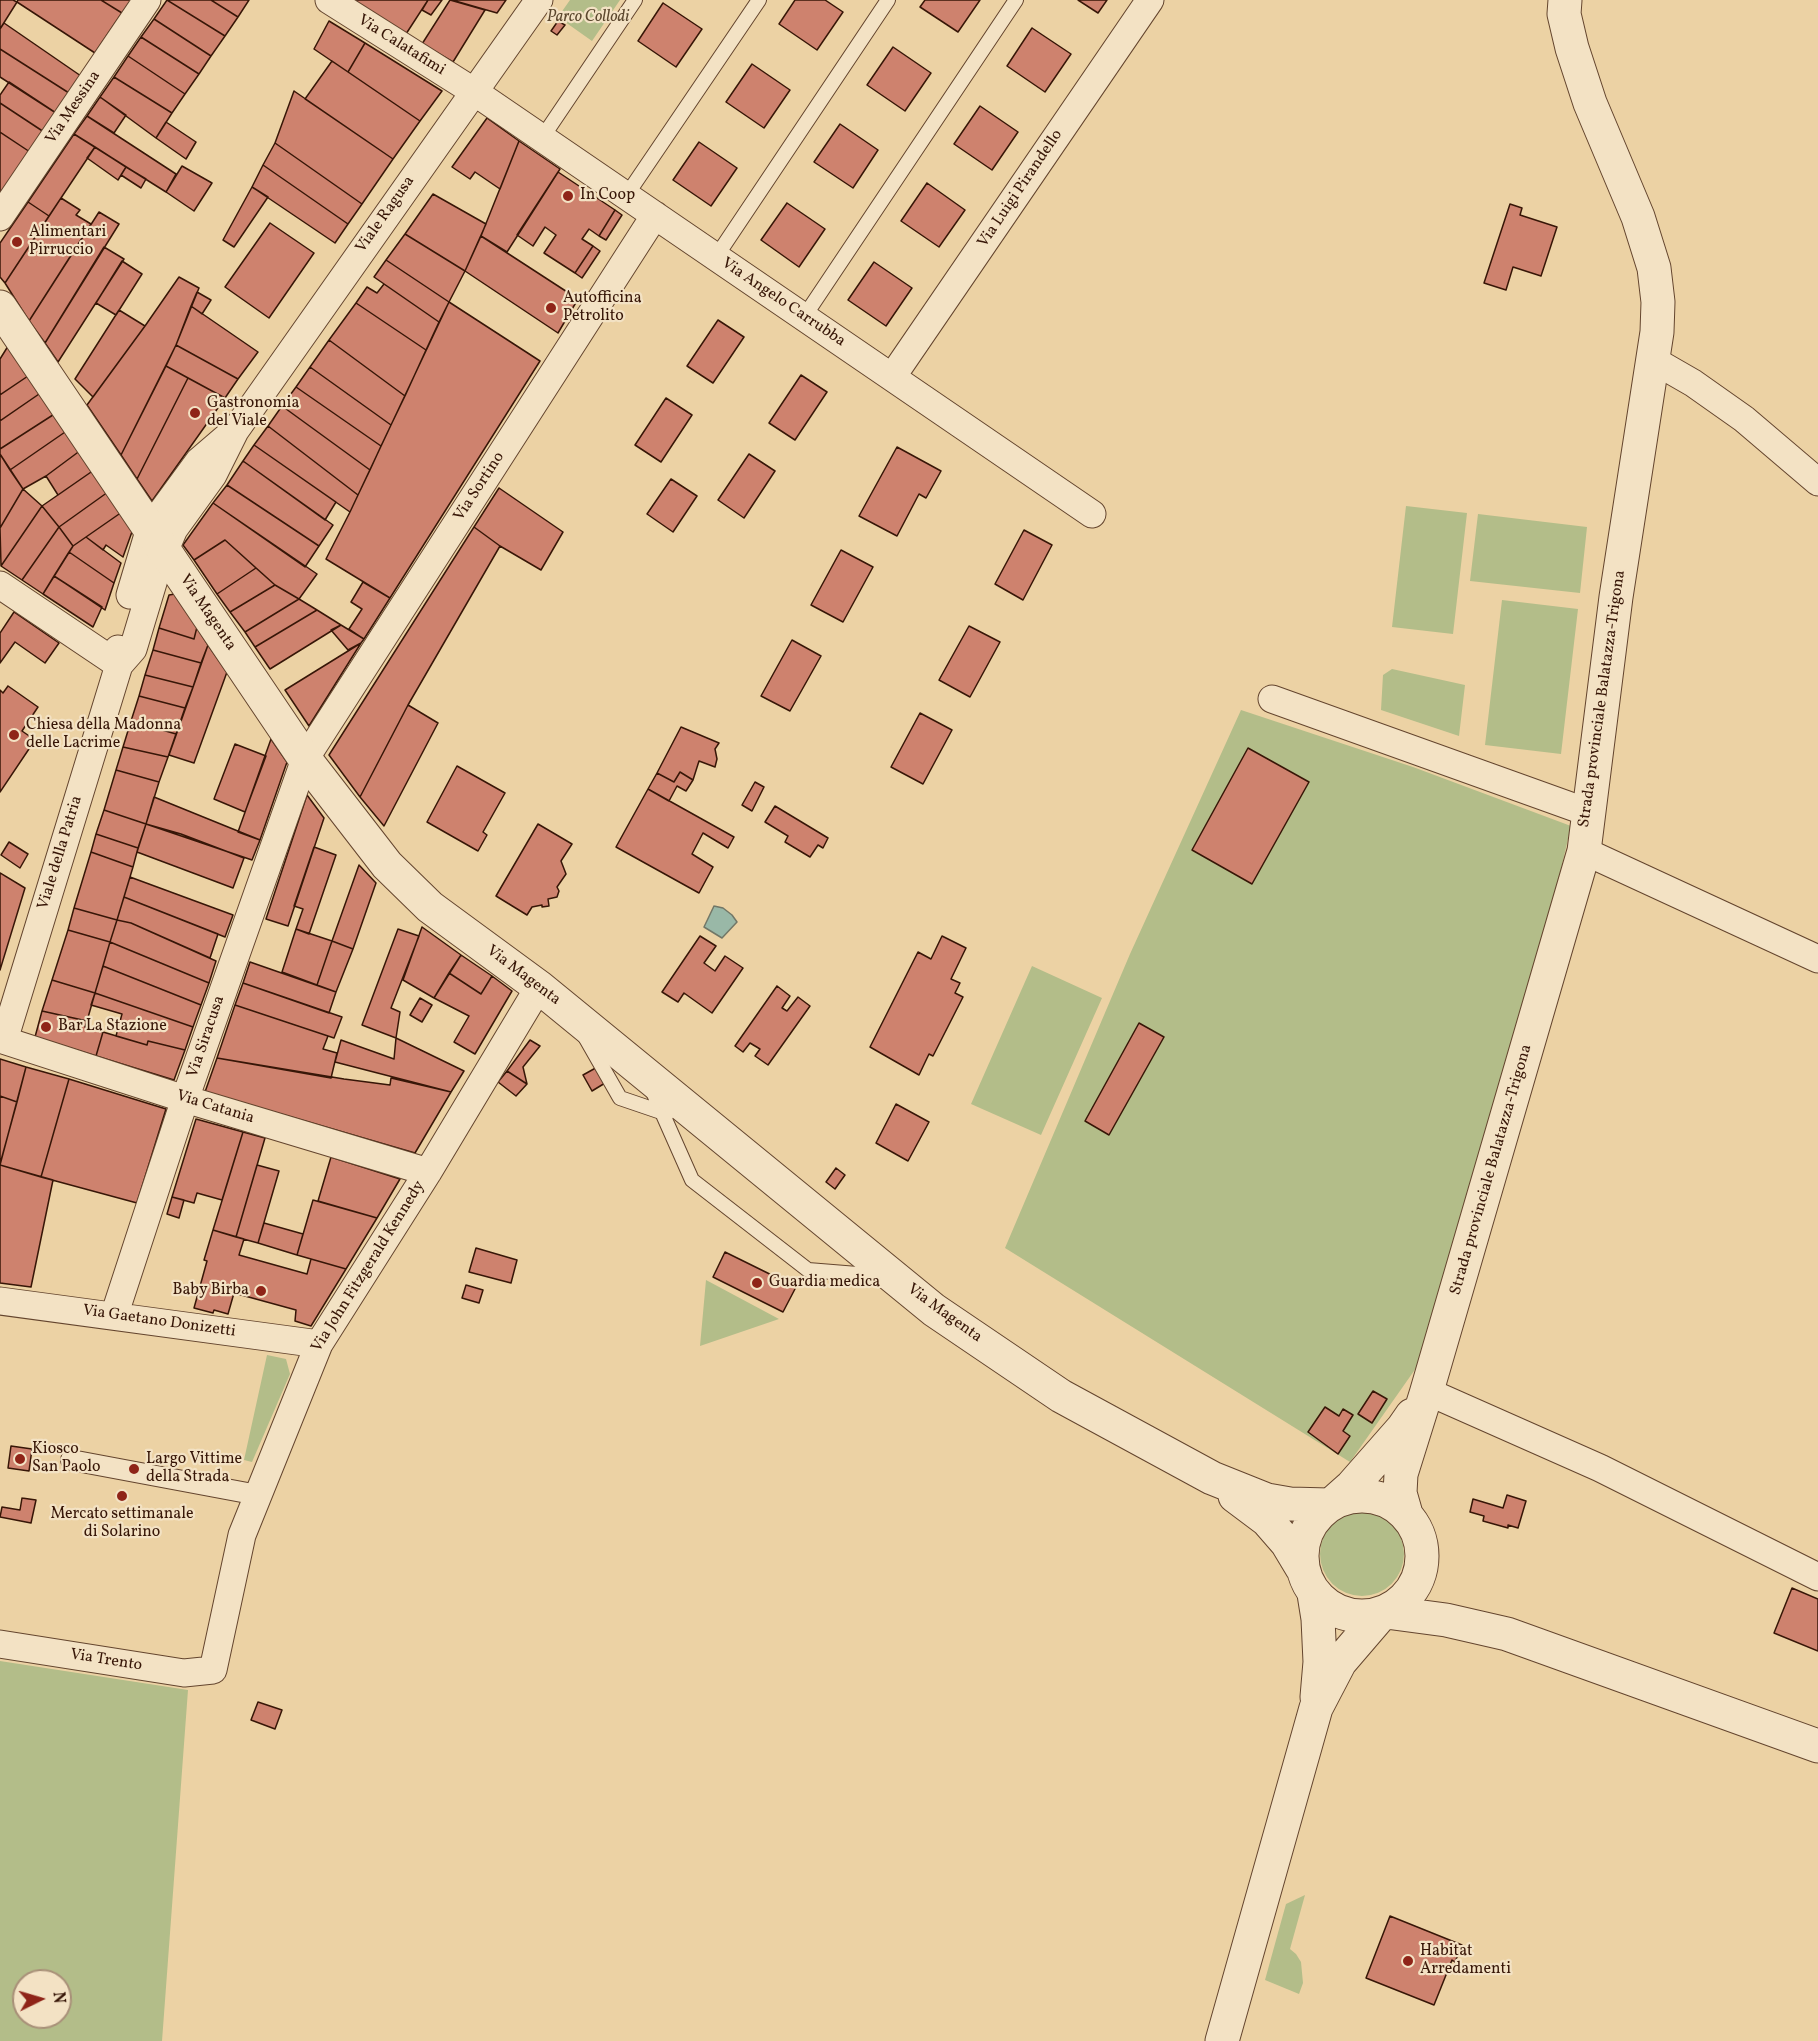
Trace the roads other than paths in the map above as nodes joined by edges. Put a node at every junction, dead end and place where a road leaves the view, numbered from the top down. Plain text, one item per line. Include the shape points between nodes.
1 (147, 0) edge
2 (329, 0) edge
3 (539, 0) edge
4 (636, 0) edge
5 (759, 0) edge
6 (888, 0) edge
7 (1016, 0) edge
8 (1150, 0) edge
9 (1565, 0) edge
10 (474, 91) junction
11 (542, 138) junction
12 (626, 196) junction
13 (655, 215) junction
14 (0, 217) edge
15 (716, 257) junction
16 (804, 317) junction
17 (6, 320) edge
18 (1653, 360) junction
19 (892, 377) junction
20 (1818, 482) edge
21 (1092, 514) dead end
22 (158, 539) junction
23 (2, 592) edge
24 (119, 666) junction
25 (1272, 699) dead end
26 (305, 759) junction
27 (1587, 812) junction
28 (1584, 851) junction
29 (1818, 959) edge
30 (539, 987) junction
31 (573, 1015) junction
32 (2, 1040) edge
33 (643, 1071) junction
34 (184, 1099) junction
35 (662, 1112) junction
36 (716, 1131) junction
37 (428, 1172) junction
38 (894, 1278) junction
39 (0, 1301) edge
40 (114, 1316) junction
41 (319, 1344) junction
42 (1426, 1394) junction
43 (71, 1460) dead end
44 (1212, 1479) junction
45 (258, 1495) junction
46 (1331, 1504) junction
47 (1406, 1514) junction
48 (1421, 1569) junction
49 (1818, 1577) edge
50 (1308, 1581) junction
51 (1384, 1612) junction
52 (1507, 1634) junction
53 (0, 1644) edge
54 (213, 1670) joint
55 (1316, 1708) junction
56 (1818, 1746) edge
57 (1222, 2041) edge

1 - 14 street, Via Messina
2 - 10 street, Via Calatafimi
3 - 10 street, Viale Ragusa
4 - 11 lane
5 - 12 lane
6 - 15 lane
7 - 16 lane
8 - 19 street, Via Luigi Pirandello
9 - 18 street, Strada provinciale Balatazza-Trigona via 1564,14 1572,48 1638,216 1654,268 1658,302
10 - 11 street, Via Angelo Carrubba
10 - 22 street, Viale Ragusa via 235,431 213,476 174,529
11 - 12 street, Via Angelo Carrubba
12 - 13 street, Via Angelo Carrubba
13 - 15 street, Via Angelo Carrubba
13 - 26 street, Via Sortino
15 - 16 street, Via Angelo Carrubba
16 - 19 street, Via Angelo Carrubba
17 - 22 street, Via Magenta
18 - 20 street via 1744,418
18 - 27 street, Strada provinciale Balatazza-Trigona
19 - 21 street, Via Angelo Carrubba
22 - 24 street, Viale della Patria via 158,566 133,649
22 - 26 street, Via Magenta
23 - 24 street
24 - 32 street, Viale della Patria
25 - 27 street
26 - 30 street, Via Magenta via 387,865 430,907
26 - 34 street, Via Siracusa
27 - 28 street, Strada provinciale Balatazza-Trigona
28 - 29 street
28 - 42 street, Strada provinciale Balatazza-Trigona
30 - 31 street, Via Magenta
30 - 37 street, Via John Fitzgerald Kennedy
31 - 33 street, Via Magenta
31 - 35 lane via 620,1098
32 - 34 street, Via Catania
33 - 35 lane
33 - 36 street, Via Magenta
34 - 37 street, Via Catania
34 - 40 street, Via Siracusa
35 - 36 lane
35 - 38 lane via 693,1180 808,1270
36 - 38 street, Via Magenta
37 - 41 street, Via John Fitzgerald Kennedy
38 - 44 street, Via Magenta via 934,1310 1061,1396
39 - 40 street, Via Gaetano Donizetti
40 - 41 street, Via Gaetano Donizetti
41 - 45 street, Via John Fitzgerald Kennedy
42 - 46 street via 1403,1428
42 - 47 street, Strada provinciale Balatazza-Trigona via 1401,1474 1400,1493
42 - 49 street via 1600,1468
43 - 45 street
44 - 46 street via 1267,1500
44 - 50 street via 1267,1520 1287,1543
45 - 54 street, Via John Fitzgerald Kennedy via 242,1535
46 - 47 street via 1359,1495 1372,1496
46 - 50 street via 1315,1517 1306,1533 1302,1550
47 - 48 street via 1420,1540
48 - 51 street via 1409,1595
48 - 52 street via 1431,1588 1444,1600
50 - 51 street via 1325,1604 1338,1612 1352,1616
50 - 55 street via 1318,1619
51 - 52 street via 1446,1620
51 - 55 street via 1340,1662
52 - 56 street
53 - 54 street, Via Trento via 184,1674
55 - 57 street

